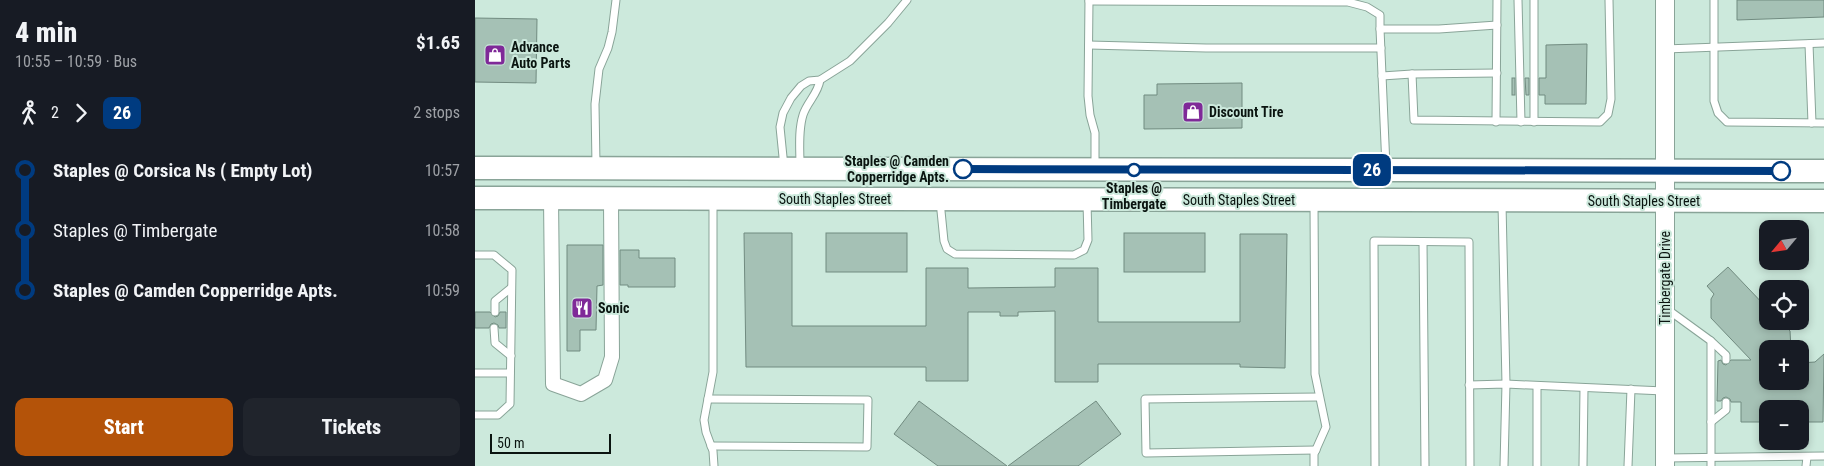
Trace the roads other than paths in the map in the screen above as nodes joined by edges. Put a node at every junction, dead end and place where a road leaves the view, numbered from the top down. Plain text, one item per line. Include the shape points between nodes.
1 (616, 0) edge
2 (907, 0) edge
3 (1089, 0) edge
4 (1497, 0) edge
5 (1518, 0) edge
6 (1534, 0) edge
7 (1609, 0) edge
8 (1665, 0) edge
9 (1715, 0) edge
10 (1497, 25) junction
11 (1380, 29) junction
12 (1824, 43) edge
13 (1089, 44) junction
14 (1809, 44) junction
15 (1713, 46) junction
16 (1381, 48) junction
17 (1665, 49) junction
18 (1497, 73) junction
19 (1412, 74) junction
20 (1382, 76) junction
21 (820, 80) junction
22 (1496, 122) junction
23 (1521, 122) junction
24 (1534, 122) junction
25 (1812, 123) junction
26 (1824, 123) edge
27 (475, 168) edge
28 (597, 168) junction
29 (792, 169) junction
30 (879, 169) junction
31 (1095, 169) junction
32 (1387, 170) junction
33 (1665, 171) junction
34 (1824, 171) edge
35 (475, 198) edge
36 (551, 198) junction
37 (611, 199) junction
38 (713, 199) junction
39 (745, 199) junction
40 (820, 199) junction
41 (940, 199) junction
42 (1087, 200) junction
43 (1315, 200) junction
44 (1502, 201) junction
45 (1665, 201) junction
46 (1824, 201) edge
47 (1423, 242) junction
48 (475, 256) edge
49 (511, 288) junction
50 (1665, 307) junction
51 (495, 312) dead end
52 (495, 328) dead end
53 (1711, 341) junction
54 (511, 356) junction
55 (1726, 360) dead end
56 (475, 373) edge
57 (511, 373) junction
58 (1506, 384) junction
59 (1469, 385) junction
60 (1537, 387) junction
61 (1584, 388) junction
62 (1631, 389) junction
63 (1665, 391) junction
64 (1319, 397) junction
65 (708, 399) junction
66 (1726, 402) dead end
67 (475, 416) edge
68 (1711, 422) junction
69 (711, 446) junction
70 (1316, 450) junction
71 (1711, 456) junction
72 (1824, 456) edge
73 (1807, 457) junction
74 (1665, 462) edge
75 (715, 466) edge
76 (1314, 466) edge
77 (1375, 466) edge
78 (1425, 466) edge
79 (1470, 466) edge
80 (1503, 466) edge
81 (1537, 466) edge
82 (1583, 466) edge
83 (1628, 466) edge
84 (1711, 466) edge
85 (1807, 466) edge

1 - 28 lane via 612,32 599,69 595,104
2 - 21 lane via 888,24 850,61
3 - 11 lane via 1348,2 1367,7 1380,15
3 - 13 lane
4 - 10 lane
5 - 23 lane
6 - 24 lane
7 - 24 lane via 1611,99 1608,114 1600,122
8 - 17 street, Timbergate Drive
9 - 15 lane
10 - 11 lane
10 - 18 lane
11 - 16 lane
12 - 14 lane
13 - 16 lane
13 - 31 lane
14 - 15 lane
14 - 25 lane
15 - 17 lane
15 - 25 lane via 1714,101 1718,113 1727,122
16 - 20 lane
17 - 33 street, Timbergate Drive
18 - 19 lane
18 - 22 lane
19 - 20 lane
19 - 22 lane via 1413,120
20 - 32 lane
21 - 29 lane via 800,128
21 - 29 lane via 801,86 783,113 780,126
22 - 23 lane
23 - 24 lane
25 - 26 lane
27 - 28 main road
28 - 29 main road
29 - 30 main road
29 - 39 main road via 797,178 793,182
30 - 31 main road
30 - 40 main road via 823,185
31 - 32 main road
32 - 33 main road
33 - 34 main road
33 - 45 street, Timbergate Drive
35 - 36 main road, South Staples Street
36 - 37 main road, South Staples Street
36 - 37 street via 553,384 581,394 605,380 611,357
37 - 38 main road, South Staples Street
38 - 39 main road, South Staples Street
38 - 65 lane via 713,372
39 - 40 main road, South Staples Street
40 - 41 main road, South Staples Street
41 - 42 main road, South Staples Street
41 - 42 lane via 944,241 947,249 955,254 1074,255 1083,250 1088,240
42 - 43 main road, South Staples Street
43 - 44 main road, South Staples Street
43 - 64 lane via 1315,374
44 - 45 main road, South Staples Street
44 - 58 lane
45 - 46 main road, South Staples Street
45 - 50 street, Timbergate Drive
47 - 59 lane via 1469,242
47 - 77 lane via 1374,241
47 - 78 lane
48 - 49 lane via 494,255 512,270
49 - 51 lane via 495,301
49 - 54 lane
50 - 53 lane
50 - 63 street, Timbergate Drive
52 - 54 lane via 495,343
53 - 55 lane via 1726,355
53 - 68 lane
54 - 57 lane
56 - 57 lane
57 - 67 lane via 510,404 498,415
58 - 59 lane
58 - 60 lane
58 - 80 lane
59 - 79 lane
60 - 61 lane
60 - 81 lane
61 - 62 lane
61 - 82 lane
62 - 63 lane
62 - 83 lane
63 - 74 street, Timbergate Drive
64 - 70 lane via 1326,427
64 - 70 lane via 1145,399 1146,453
65 - 69 lane via 704,426
65 - 69 lane via 867,400 867,448
66 - 68 lane via 1726,410
68 - 71 lane
69 - 75 lane
70 - 76 lane
71 - 73 lane
71 - 74 lane
71 - 84 lane
72 - 73 lane
73 - 85 lane

